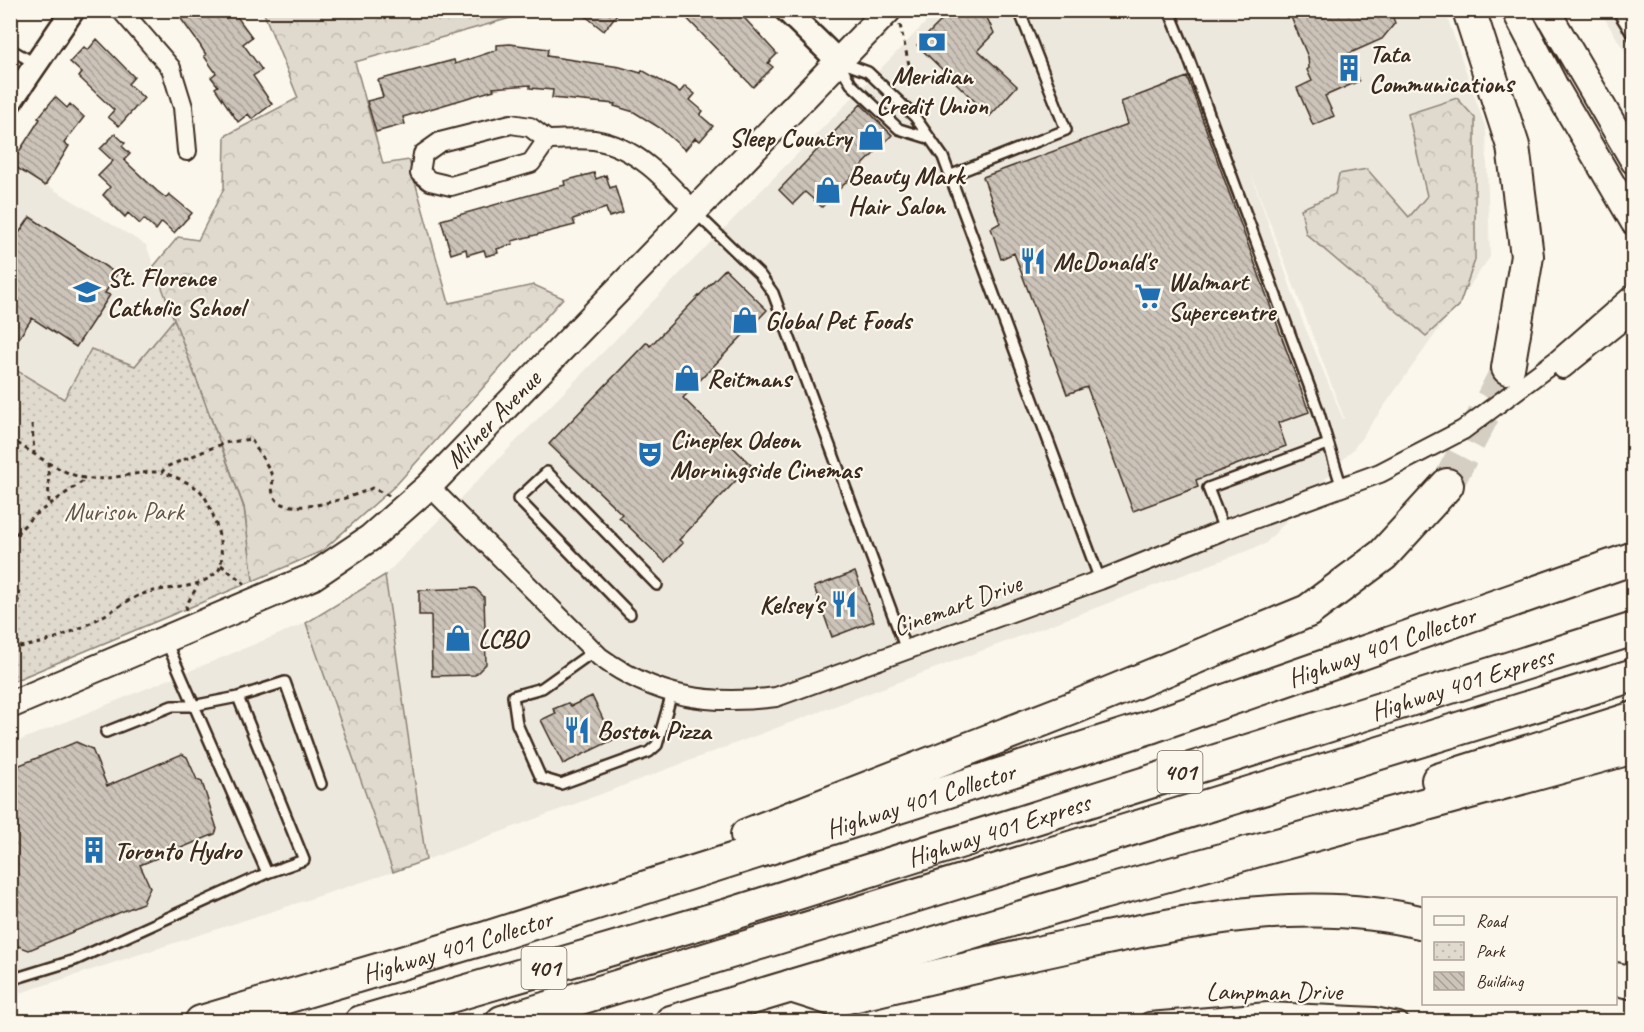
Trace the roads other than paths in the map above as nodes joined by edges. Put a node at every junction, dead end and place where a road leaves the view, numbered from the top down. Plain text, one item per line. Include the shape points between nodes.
1 (73, 10) edge
2 (121, 10) edge
3 (786, 10) edge
4 (1019, 10) edge
5 (1169, 10) edge
6 (1468, 10) edge
7 (1515, 10) edge
8 (1546, 10) edge
9 (1617, 10) edge
10 (893, 17) edge
11 (1634, 37) edge
12 (10, 49) edge
13 (838, 61) junction
14 (36, 64) junction
15 (10, 102) edge
16 (928, 138) junction
17 (547, 140) junction
18 (187, 151) dead end
19 (1634, 161) edge
20 (949, 176) junction
21 (694, 211) junction
22 (1634, 222) edge
23 (1634, 293) edge
24 (1634, 316) edge
25 (1523, 371) junction
26 (1328, 444) junction
27 (1341, 485) junction
28 (1447, 485) tunnel mouth
29 (429, 486) junction
30 (1224, 530) junction
31 (1634, 558) edge
32 (1100, 580) junction
33 (657, 585) dead end
34 (630, 614) dead end
35 (1634, 629) edge
36 (165, 641) junction
37 (906, 650) junction
38 (594, 651) junction
39 (1634, 675) edge
40 (672, 693) junction
41 (238, 697) junction
42 (10, 705) edge
43 (192, 706) junction
44 (1634, 718) edge
45 (106, 732) dead end
46 (1634, 747) edge
47 (321, 784) dead end
48 (267, 873) junction
49 (1102, 893) junction
50 (1422, 922) edge
51 (486, 938) junction
52 (1617, 979) edge
53 (10, 980) edge
54 (1634, 983) edge
55 (791, 986) junction
56 (201, 1022) edge
57 (361, 1022) edge
58 (502, 1022) edge
59 (671, 1022) edge
60 (1149, 1022) edge
61 (1399, 1022) edge

1 - 14 street
2 - 18 street via 171,68 183,107
3 - 13 street
4 - 20 lane via 1066,130
5 - 26 lane
6 - 25 highway via 1514,146 1527,256
7 - 22 main road
8 - 19 main road
9 - 11 lane
10 - 13 main road, Milner Avenue
12 - 14 lane
13 - 16 lane via 868,72 915,117
13 - 16 lane via 851,84 899,129
13 - 21 main road, Milner Avenue
14 - 15 street
16 - 20 lane via 943,157
17 - 17 street via 531,163 451,186 430,181 420,173 423,154 440,142 512,124 530,128
17 - 21 street via 594,140 631,152
20 - 32 lane
21 - 29 main road, Milner Avenue
21 - 37 lane via 760,275 773,293
23 - 25 street, Cinemart Drive
24 - 25 street, Cinemart Drive via 1566,368
25 - 27 street, Cinemart Drive via 1441,443 1380,473
26 - 27 lane
26 - 30 lane via 1208,488
27 - 30 street, Cinemart Drive
28 - 51 highway via 1383,555 1308,611 1073,708
29 - 36 main road, Milner Avenue via 370,538 312,577
29 - 38 street, Cinemart Drive
30 - 32 street, Cinemart Drive
31 - 51 highway, Highway 401 Collector / 401 via 1154,726
32 - 37 street, Cinemart Drive
33 - 34 lane via 547,472 518,499
35 - 57 highway, Highway 401 Express / 401 via 728,915
36 - 42 main road, Milner Avenue
36 - 43 lane
37 - 40 street, Cinemart Drive via 776,697 742,702 701,700
38 - 40 street, Cinemart Drive via 626,676
38 - 40 lane via 542,688 513,696 517,724 545,781 561,784 650,752 657,745
39 - 58 highway, Highway 401 Express / 401
41 - 43 lane
41 - 47 lane via 285,682
41 - 48 lane via 304,860
43 - 45 lane via 172,706
43 - 48 lane
44 - 49 highway via 1132,873
46 - 49 highway
48 - 53 lane via 75,960
49 - 55 highway
50 - 55 highway via 1357,910 1243,913 1158,927 835,1000
51 - 56 highway, Highway 401 Collector / 401
52 - 54 highway
55 - 59 highway
60 - 61 street, Lampman Drive via 1268,1012 1375,1017

